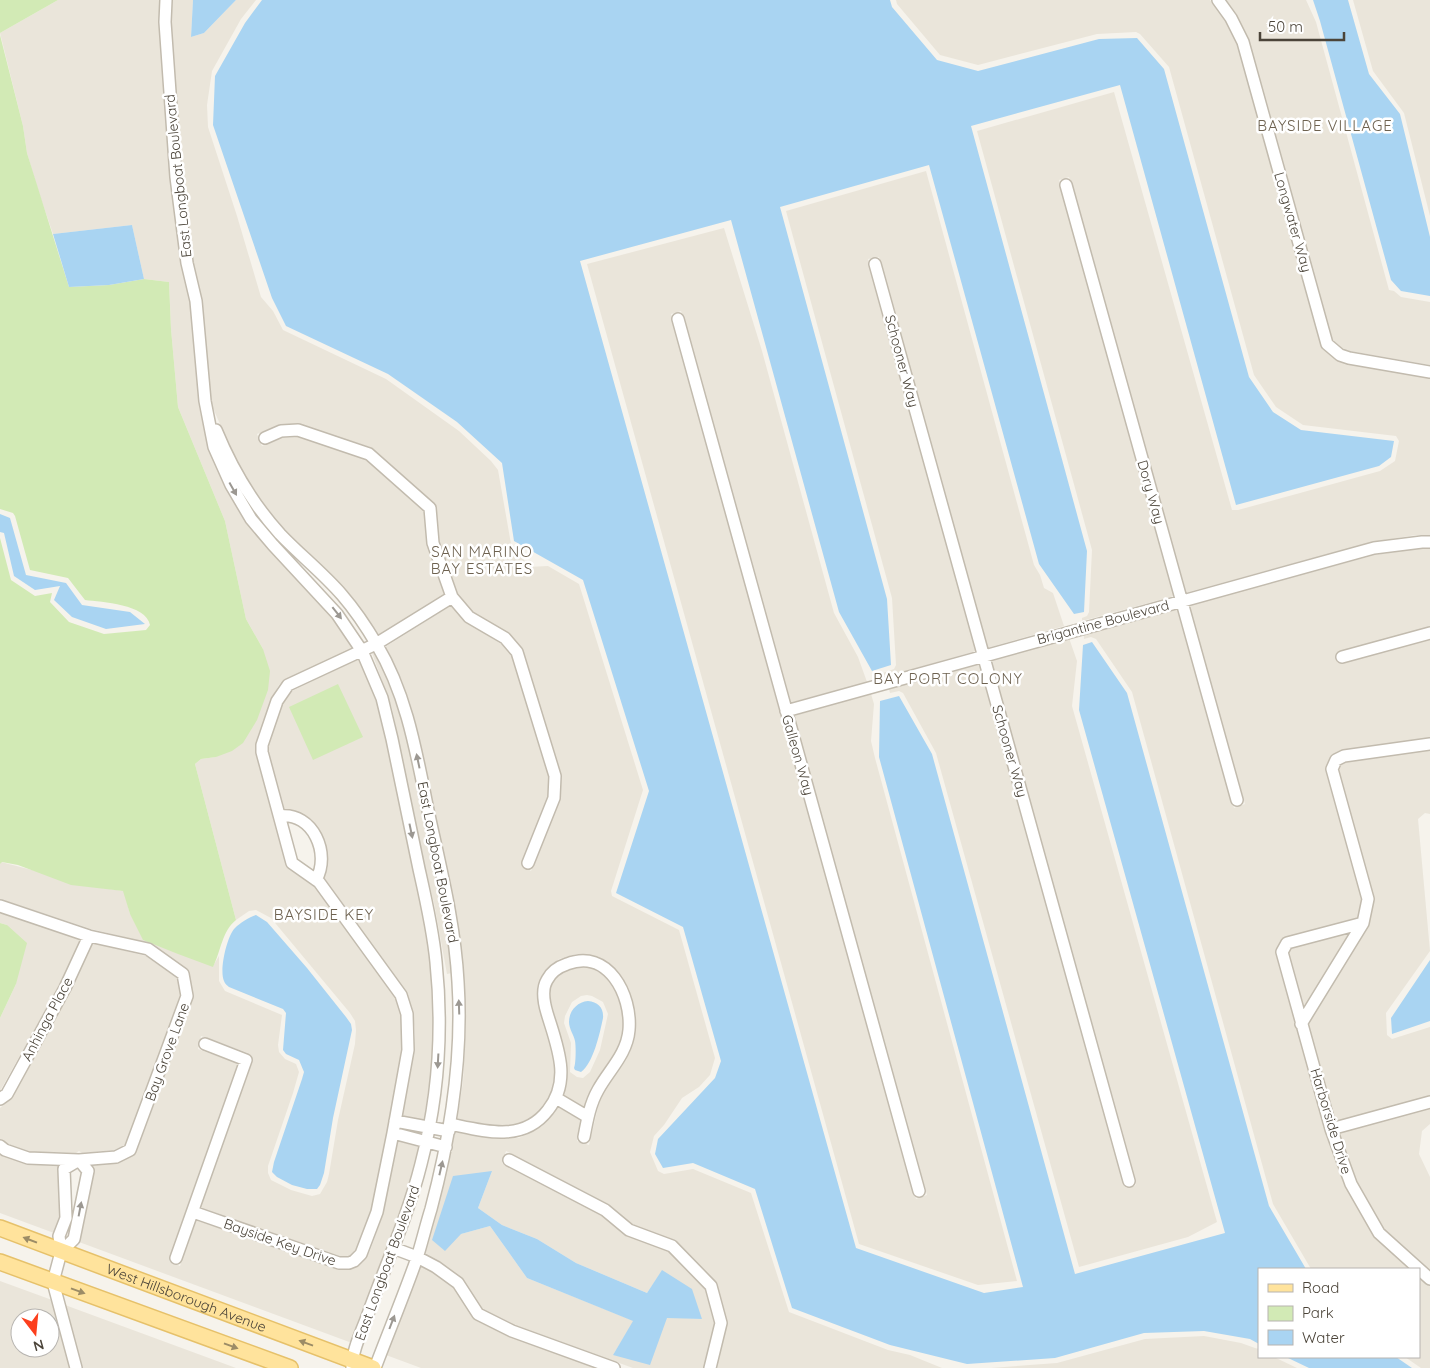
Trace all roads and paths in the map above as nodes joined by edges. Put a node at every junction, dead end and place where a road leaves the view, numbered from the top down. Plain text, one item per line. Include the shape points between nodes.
1 (166, 0) edge
2 (1218, 0) edge
3 (1066, 185) dead end
4 (875, 264) dead end
5 (678, 319) dead end
6 (1430, 372) edge
7 (207, 410) junction
8 (265, 438) dead end
9 (1426, 542) edge
10 (452, 597) junction
11 (1182, 601) junction
12 (1430, 633) edge
13 (376, 644) junction
14 (362, 651) junction
15 (983, 656) junction
16 (1342, 658) dead end
17 (786, 711) junction
18 (1430, 744) edge
19 (1237, 800) dead end
20 (280, 816) junction
21 (528, 863) dead end
22 (316, 880) junction
23 (0, 906) edge
24 (1363, 923) junction
25 (89, 936) junction
26 (1301, 1024) junction
27 (205, 1044) dead end
28 (556, 1098) junction
29 (0, 1099) edge
30 (1430, 1102) edge
31 (588, 1117) junction
32 (395, 1121) junction
33 (429, 1128) junction
34 (449, 1128) junction
35 (1331, 1129) junction
36 (393, 1133) junction
37 (584, 1137) dead end
38 (427, 1142) junction
39 (0, 1146) edge
40 (446, 1147) junction
41 (79, 1160) junction
42 (509, 1160) dead end
43 (1129, 1181) dead end
44 (65, 1185) junction
45 (84, 1188) junction
46 (919, 1191) dead end
47 (193, 1212) junction
48 (0, 1228) edge
49 (393, 1248) junction
50 (61, 1252) junction
51 (417, 1257) junction
52 (176, 1258) dead end
53 (0, 1262) edge
54 (1419, 1268) edge
55 (1420, 1269) edge
56 (1430, 1278) edge
57 (53, 1282) junction
58 (352, 1364) edge
59 (76, 1368) edge
60 (290, 1368) edge
61 (374, 1368) edge
62 (614, 1368) edge
63 (710, 1368) edge

1 - 7 street, East Longboat Boulevard via 176,177 187,263 196,301
2 - 6 street, Longwater Way via 1232,18 1243,42 1327,344 1349,358
3 - 11 street, Dory Way
4 - 15 street, Schooner Way
5 - 17 street, Galleon Way
7 - 13 street, East Longboat Boulevard via 250,497 281,536 340,593
7 -> 14 street, East Longboat Boulevard via 214,447 241,503 268,539 337,614
8 - 10 street via 281,431 298,430 369,454 430,508 433,543
9 - 11 street, Brigantine Boulevard via 1374,548
10 - 13 street, Bayside Key Drive
10 - 21 street via 470,617 505,638 517,652 554,776 554,798
11 - 15 street, Brigantine Boulevard
11 - 19 street, Dory Way
12 - 16 street
13 - 14 street, Bayside Key Drive
34 -> 13 street, East Longboat Boulevard via 457,1081 460,1028 451,921 408,719 396,684
14 - 20 street, Bayside Key Drive via 288,685 277,701 262,752
14 -> 33 street, East Longboat Boulevard via 387,718 434,947 439,1002 438,1064
15 - 17 street, Brigantine Boulevard
15 - 43 street, Schooner Way
17 - 46 street, Galleon Way
18 - 24 street via 1344,756 1336,760 1332,769 1368,899
20 - 22 street, Bayside Key Drive via 292,863
20 - 22 street via 292,816 315,833 322,861
22 - 32 street, Bayside Key Drive via 403,1000 407,1014 408,1050
23 - 25 street, Bay Grove Lane
24 - 26 street
24 - 26 street, Harborside Drive via 1286,944 1283,958
25 - 29 street, Anhinga Place via 65,988 7,1094
25 - 41 street, Bay Grove Lane via 148,950 183,974 187,996 130,1150 116,1157
26 - 35 street, Harborside Drive
27 - 47 street via 246,1060
28 - 31 street
28 - 31 street via 562,1070 545,1007 545,982 562,966 577,960 593,962 607,970 620,986 628,1004 630,1022 624,1050 599,1088
28 - 34 street via 537,1122 518,1131
30 - 35 street
31 - 37 street
32 - 33 street
32 - 36 street, Bayside Key Drive
33 - 34 street
33 - 38 street, East Longboat Boulevard
34 - 40 street, East Longboat Boulevard
35 - 54 street, Harborside Drive via 1351,1184 1380,1233
36 - 38 street
36 - 47 street, Bayside Key Drive via 377,1212 365,1248 358,1258 349,1263
38 - 40 street
38 - 49 street, East Longboat Boulevard
39 - 41 street via 28,1158
51 -> 40 street, East Longboat Boulevard
41 - 44 street via 64,1169
41 - 45 street via 88,1171
42 - 63 street via 605,1210 629,1230 672,1246 711,1286 721,1323
44 - 45 street
44 - 50 street via 66,1218 60,1236
50 -> 45 street via 74,1239
47 - 52 street
50 -> 48 main road, West Hillsborough Avenue
49 - 51 street
49 - 58 street, East Longboat Boulevard
50 - 57 street
58 -> 50 main road, West Hillsborough Avenue
61 -> 51 street, East Longboat Boulevard
51 - 62 street via 458,1283 478,1314 512,1331
53 - 57 main road
55 - 56 street, Harborside Drive
57 - 59 street
57 -> 60 main road
58 - 61 main road, West Hillsborough Avenue

